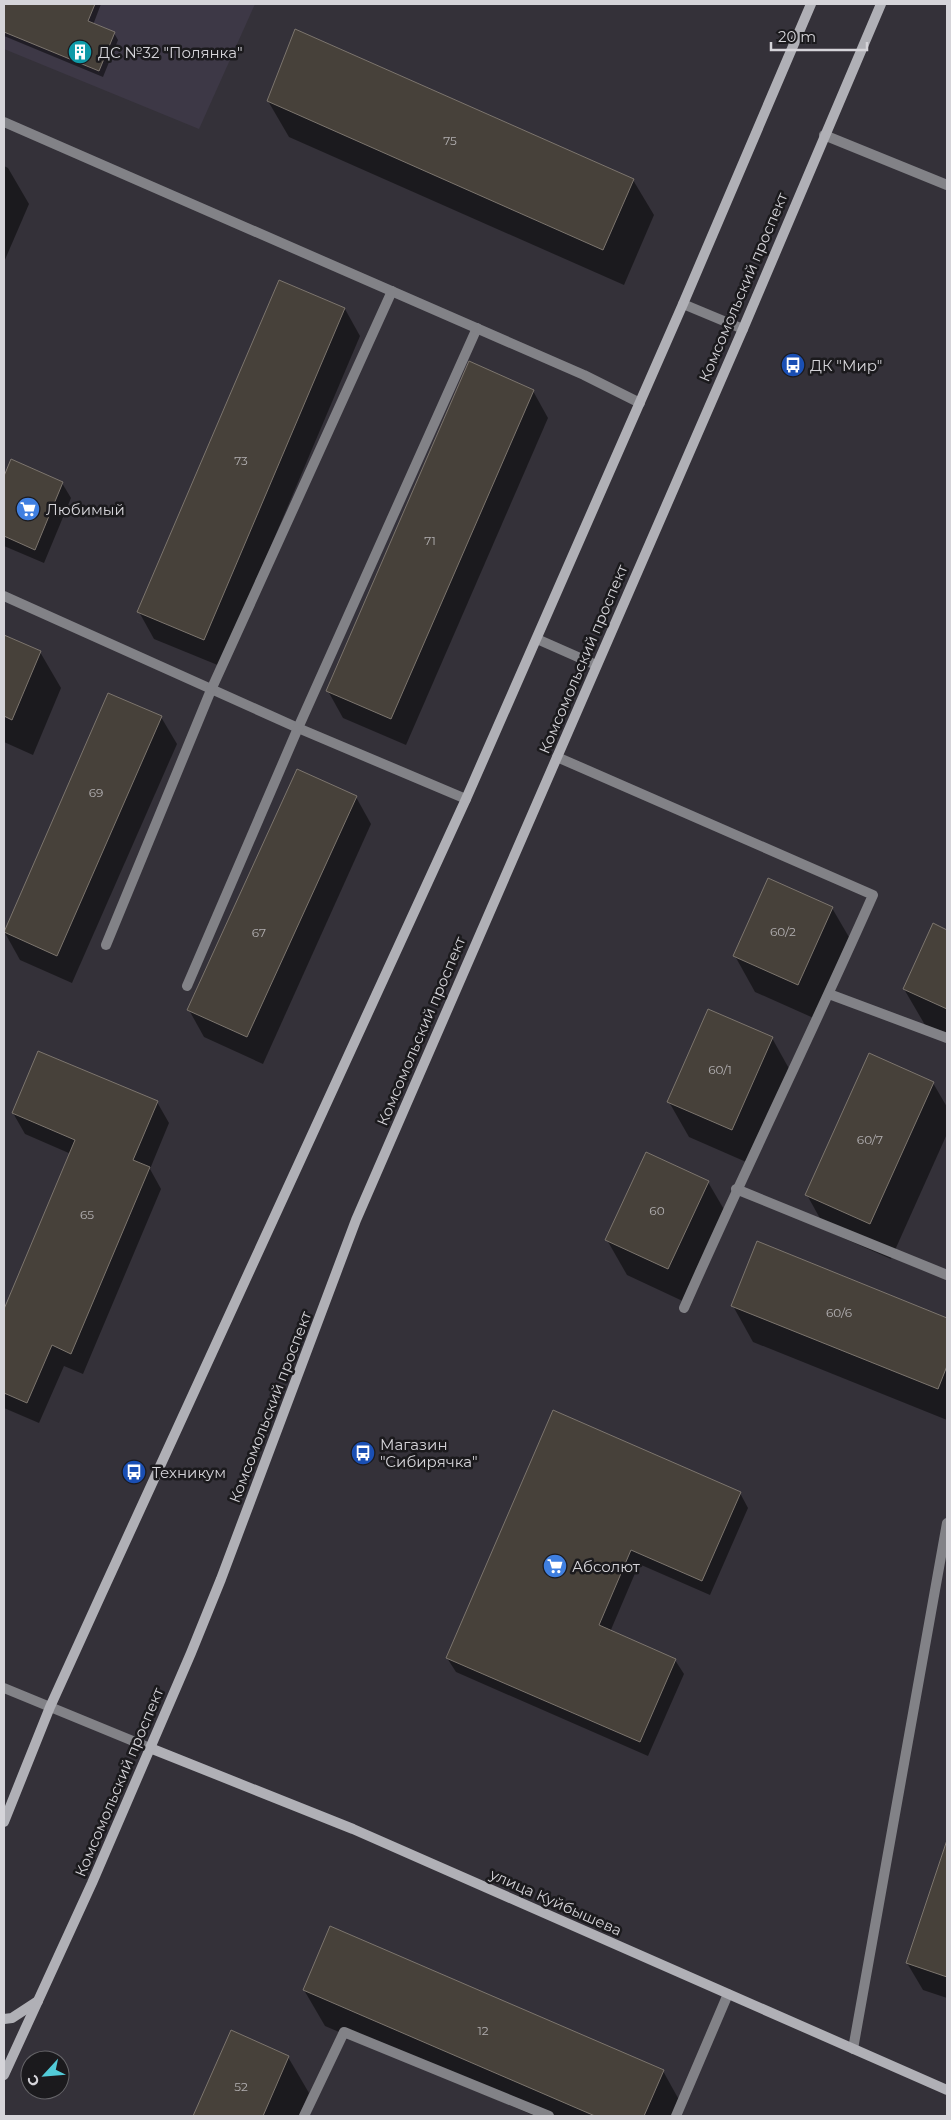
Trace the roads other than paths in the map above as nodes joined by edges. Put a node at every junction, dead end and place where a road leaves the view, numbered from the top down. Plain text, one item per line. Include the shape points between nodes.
1 (811, 4) edge
2 (881, 4) edge
3 (4, 122) edge
4 (824, 135) junction
5 (947, 185) edge
6 (392, 291) junction
7 (683, 304) junction
8 (477, 328) junction
9 (742, 329) junction
10 (640, 403) junction
11 (4, 596) edge
12 (536, 639) junction
13 (596, 665) junction
14 (211, 690) junction
15 (298, 728) junction
16 (556, 757) junction
17 (466, 799) junction
18 (106, 945) dead end
19 (187, 986) dead end
20 (829, 994) junction
21 (947, 1038) edge
22 (736, 1189) junction
23 (947, 1275) edge
24 (684, 1308) dead end
25 (947, 1523) edge
26 (4, 1688) edge
27 (50, 1707) junction
28 (150, 1748) junction
29 (4, 1822) edge
30 (728, 1994) junction
31 (38, 2001) junction
32 (4, 2019) edge
33 (853, 2049) junction
34 (4, 2075) edge
35 (947, 2090) edge
36 (304, 2116) edge
37 (550, 2116) edge
38 (676, 2116) edge

1 - 7 main road
2 - 4 main road, Комсомольский проспект
3 - 6 street
4 - 5 street
4 - 9 main road, Комсомольский проспект
6 - 8 street
6 - 14 street
7 - 9 street
7 - 10 main road
8 - 10 street via 584,374
8 - 15 street
9 - 13 main road, Комсомольский проспект
10 - 12 main road
11 - 14 street
12 - 13 street
12 - 17 main road
13 - 16 main road, Комсомольский проспект
14 - 15 street
14 - 18 street
15 - 17 street
15 - 19 street
16 - 20 street via 873,895
16 - 28 main road, Комсомольский проспект via 356,1220 221,1579
17 - 27 main road
20 - 21 street
20 - 22 street
22 - 23 street
22 - 24 street
25 - 33 street
26 - 27 street
27 - 28 street
27 - 29 main road
28 - 30 main road, улица Куйбышева via 353,1829
28 - 31 main road, Комсомольский проспект
30 - 33 main road, улица Куйбышева
30 - 38 street
31 - 32 main road via 12,2018
31 - 34 main road, Комсомольский проспект
33 - 35 main road, улица Куйбышева
36 - 37 street via 344,2032

